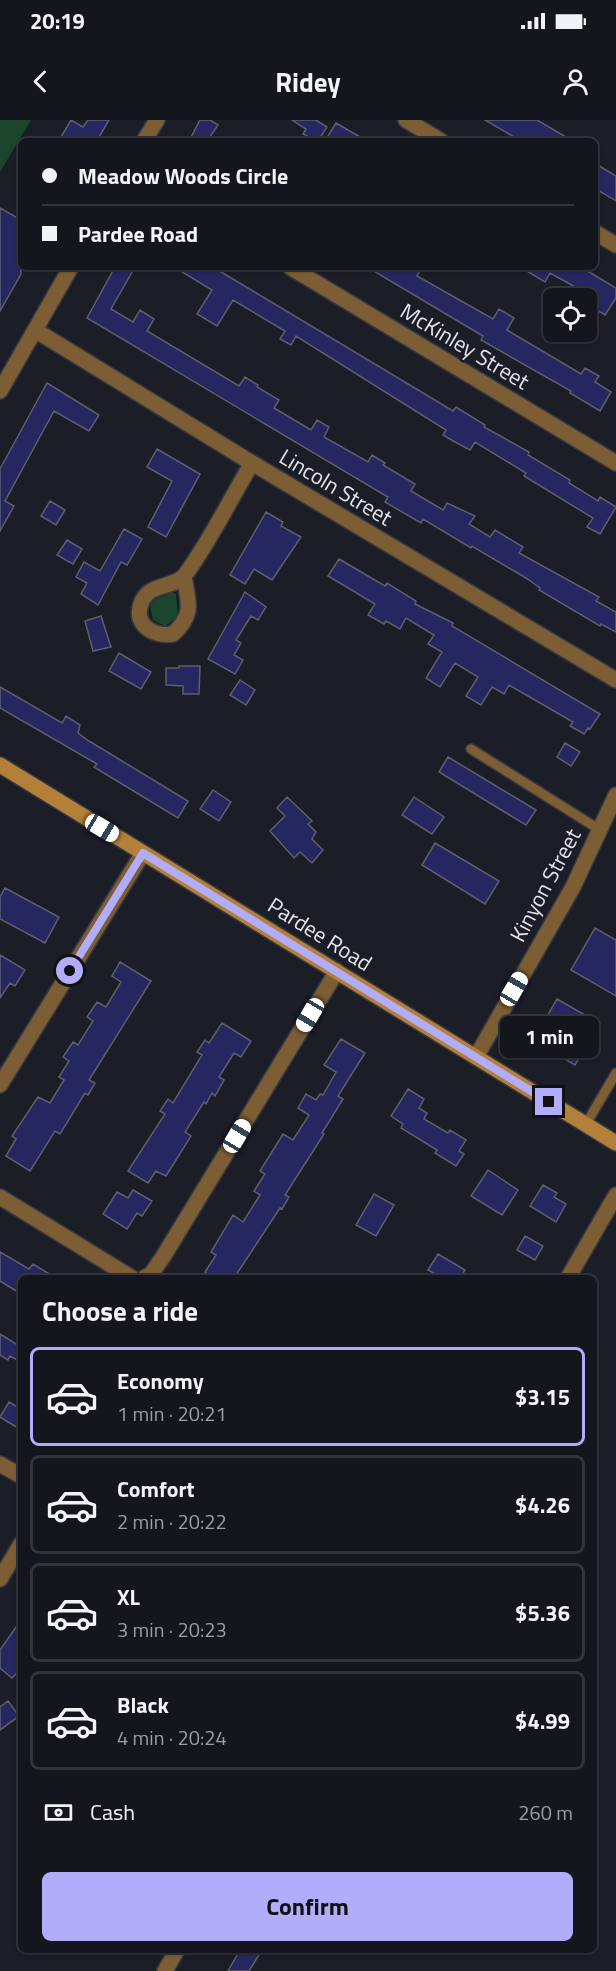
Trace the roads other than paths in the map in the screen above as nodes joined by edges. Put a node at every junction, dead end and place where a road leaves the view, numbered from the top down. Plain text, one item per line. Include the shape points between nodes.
1 (157, 120) edge
2 (406, 120) edge
3 (146, 138) edge
4 (436, 138) edge
5 (598, 234) edge
6 (616, 245) edge
7 (69, 270) edge
8 (295, 270) edge
9 (35, 330) junction
10 (0, 391) edge
11 (616, 463) edge
12 (252, 464) junction
13 (184, 577) dead end
14 (616, 680) edge
15 (471, 749) dead end
16 (0, 765) edge
17 (616, 795) edge
18 (600, 830) junction
19 (143, 853) junction
20 (338, 971) junction
21 (476, 1057) junction
22 (616, 1073) edge
23 (0, 1085) edge
24 (586, 1124) junction
25 (616, 1143) edge
26 (616, 1195) edge
27 (0, 1197) edge
28 (127, 1275) edge
29 (149, 1275) edge
30 (570, 1275) edge
31 (0, 1464) edge
32 (18, 1474) edge
33 (18, 1549) edge
34 (0, 1578) edge
35 (175, 1953) edge
36 (165, 1971) edge

1 - 3 street
2 - 4 street
5 - 6 street
7 - 9 street
8 - 11 street, McKinley Street
9 - 10 street
9 - 12 street, Lincoln Street
12 - 13 street
12 - 14 street, Lincoln Street
15 - 18 lane
16 - 19 main road, Pardee Road
17 - 18 street, Kinyon Street
18 - 21 street, Kinyon Street via 573,887
19 - 20 main road, Pardee Road
19 - 23 street
20 - 21 main road, Pardee Road
20 - 29 street
21 - 24 main road, Pardee Road
22 - 24 lane
24 - 25 main road, Pardee Road
26 - 30 street
27 - 28 street
31 - 32 street
33 - 34 street
35 - 36 street

